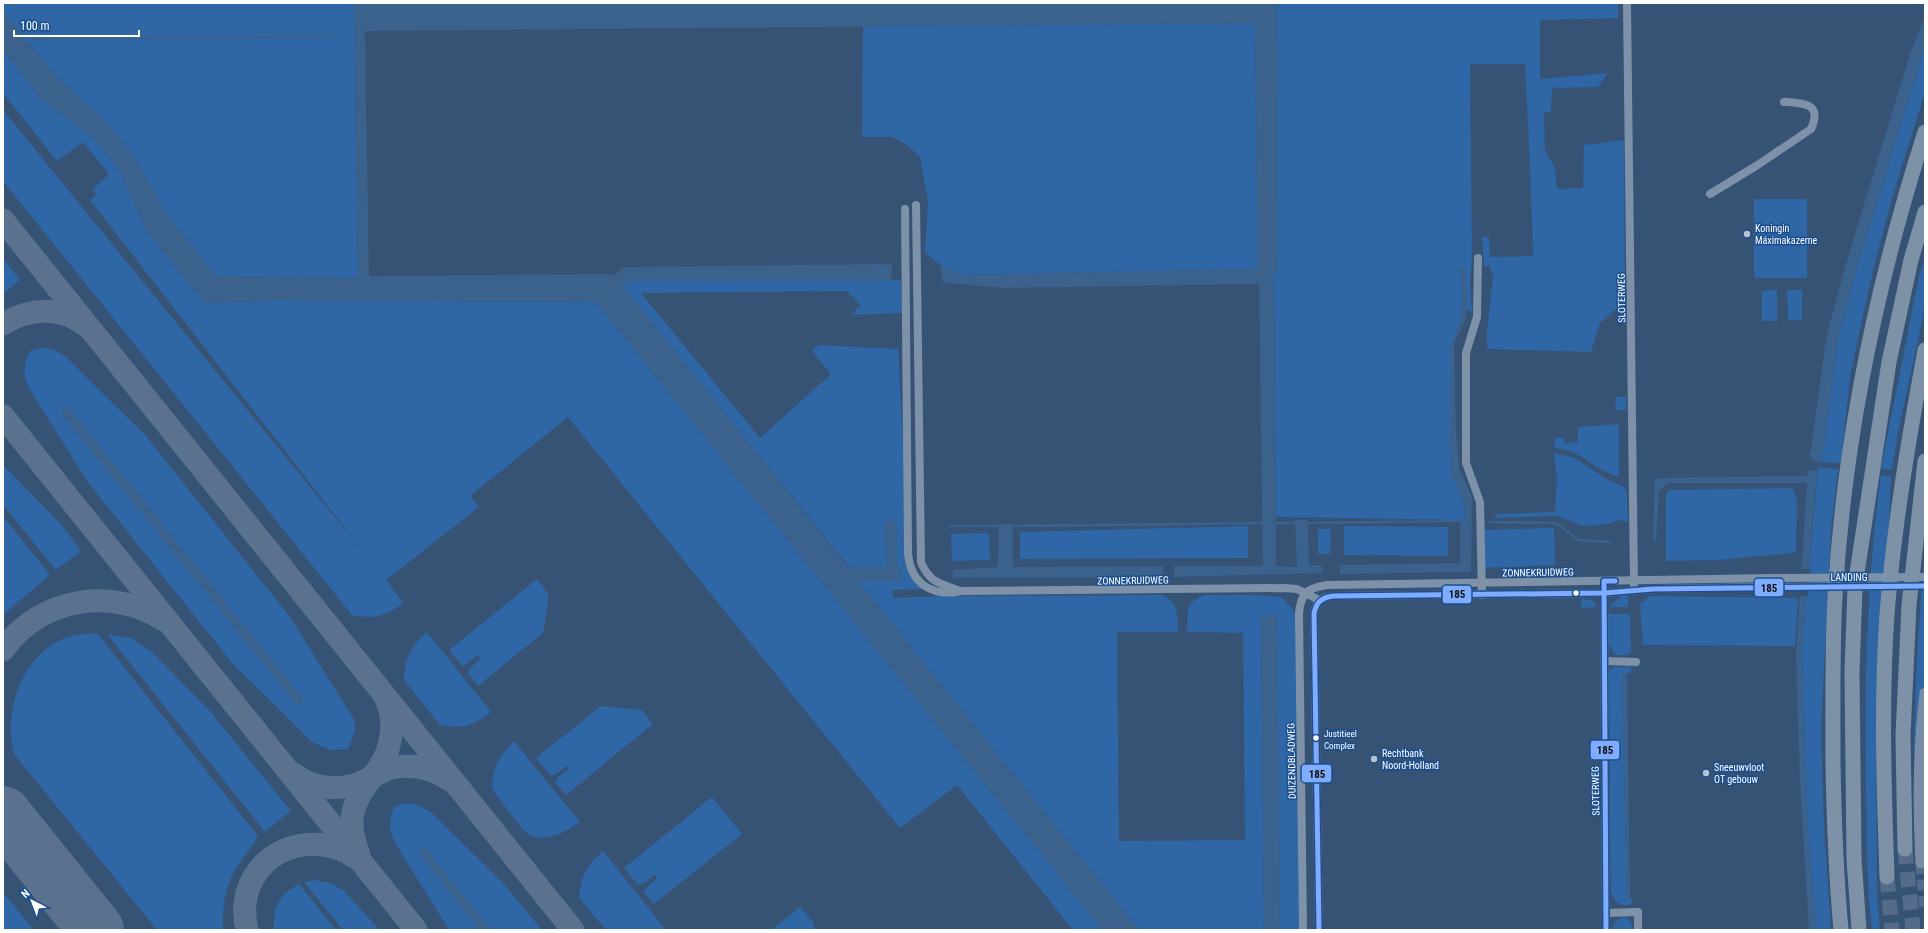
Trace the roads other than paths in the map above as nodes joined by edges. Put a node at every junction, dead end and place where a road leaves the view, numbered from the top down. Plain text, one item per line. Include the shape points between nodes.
1 (1627, 3) edge
2 (1784, 102) dead end
3 (1925, 132) edge
4 (1710, 194) dead end
5 (916, 205) dead end
6 (905, 209) dead end
7 (1925, 212) edge
8 (1478, 258) dead end
9 (1925, 350) edge
10 (1925, 461) edge
11 (1925, 577) edge
12 (1773, 578) joint
13 (1634, 580) junction
14 (1604, 581) junction
15 (1482, 582) junction
16 (1925, 586) edge
17 (961, 591) junction
18 (1634, 592) junction
19 (1305, 593) junction
20 (1604, 593) junction
21 (1482, 595) junction
22 (1320, 600) junction
23 (1604, 661) junction
24 (1636, 662) dead end
25 (1925, 693) edge
26 (1905, 849) tunnel mouth
27 (1920, 863) dead end
28 (1887, 877) tunnel mouth
29 (1607, 913) junction
30 (1303, 930) edge
31 (1319, 930) edge
32 (1606, 930) edge
33 (1638, 930) edge
34 (1841, 930) edge
35 (1859, 930) edge

1 - 13 street, SLOTERWEG
2 - 4 street via 1804,103 1811,107 1814,114 1811,129
3 - 34 highway via 1897,224 1878,300 1863,373 1844,505 1835,596 1833,676 1834,803
5 - 17 street via 921,562 928,576 936,583
6 - 17 street via 909,563 919,582 932,591 950,594
7 - 35 highway via 1911,260 1889,362 1855,586 1852,672 1854,851
8 - 15 street via 1477,317 1466,353 1466,456 1469,473 1479,494
9 - 28 highway via 1900,489 1887,614 1883,765
10 - 26 highway via 1909,612 1903,736
11 - 12 street, LANDING, bridge
12 - 13 street, ZONNEKRUIDWEG
13 - 14 street, ZONNEKRUIDWEG
13 - 18 street, SLOTERWEG
14 - 15 street, ZONNEKRUIDWEG
14 - 20 street, SLOTERWEG
15 - 19 street, ZONNEKRUIDWEG via 1327,585 1314,587
15 - 21 street
16 - 18 street, LANDING, bridge via 1654,589
17 - 19 street, ZONNEKRUIDWEG via 1284,588 1297,589
18 - 20 street
19 - 22 street, ZONNEKRUIDWEG
19 - 30 street, DUIZENDBLADWEG via 1299,613
20 - 21 street
20 - 23 street, SLOTERWEG
21 - 22 street via 1334,596
22 - 31 street via 1315,605 1314,614
23 - 24 street
23 - 29 street, SLOTERWEG
25 - 27 street via 1918,778
29 - 32 street, SLOTERWEG
29 - 33 street via 1638,912

